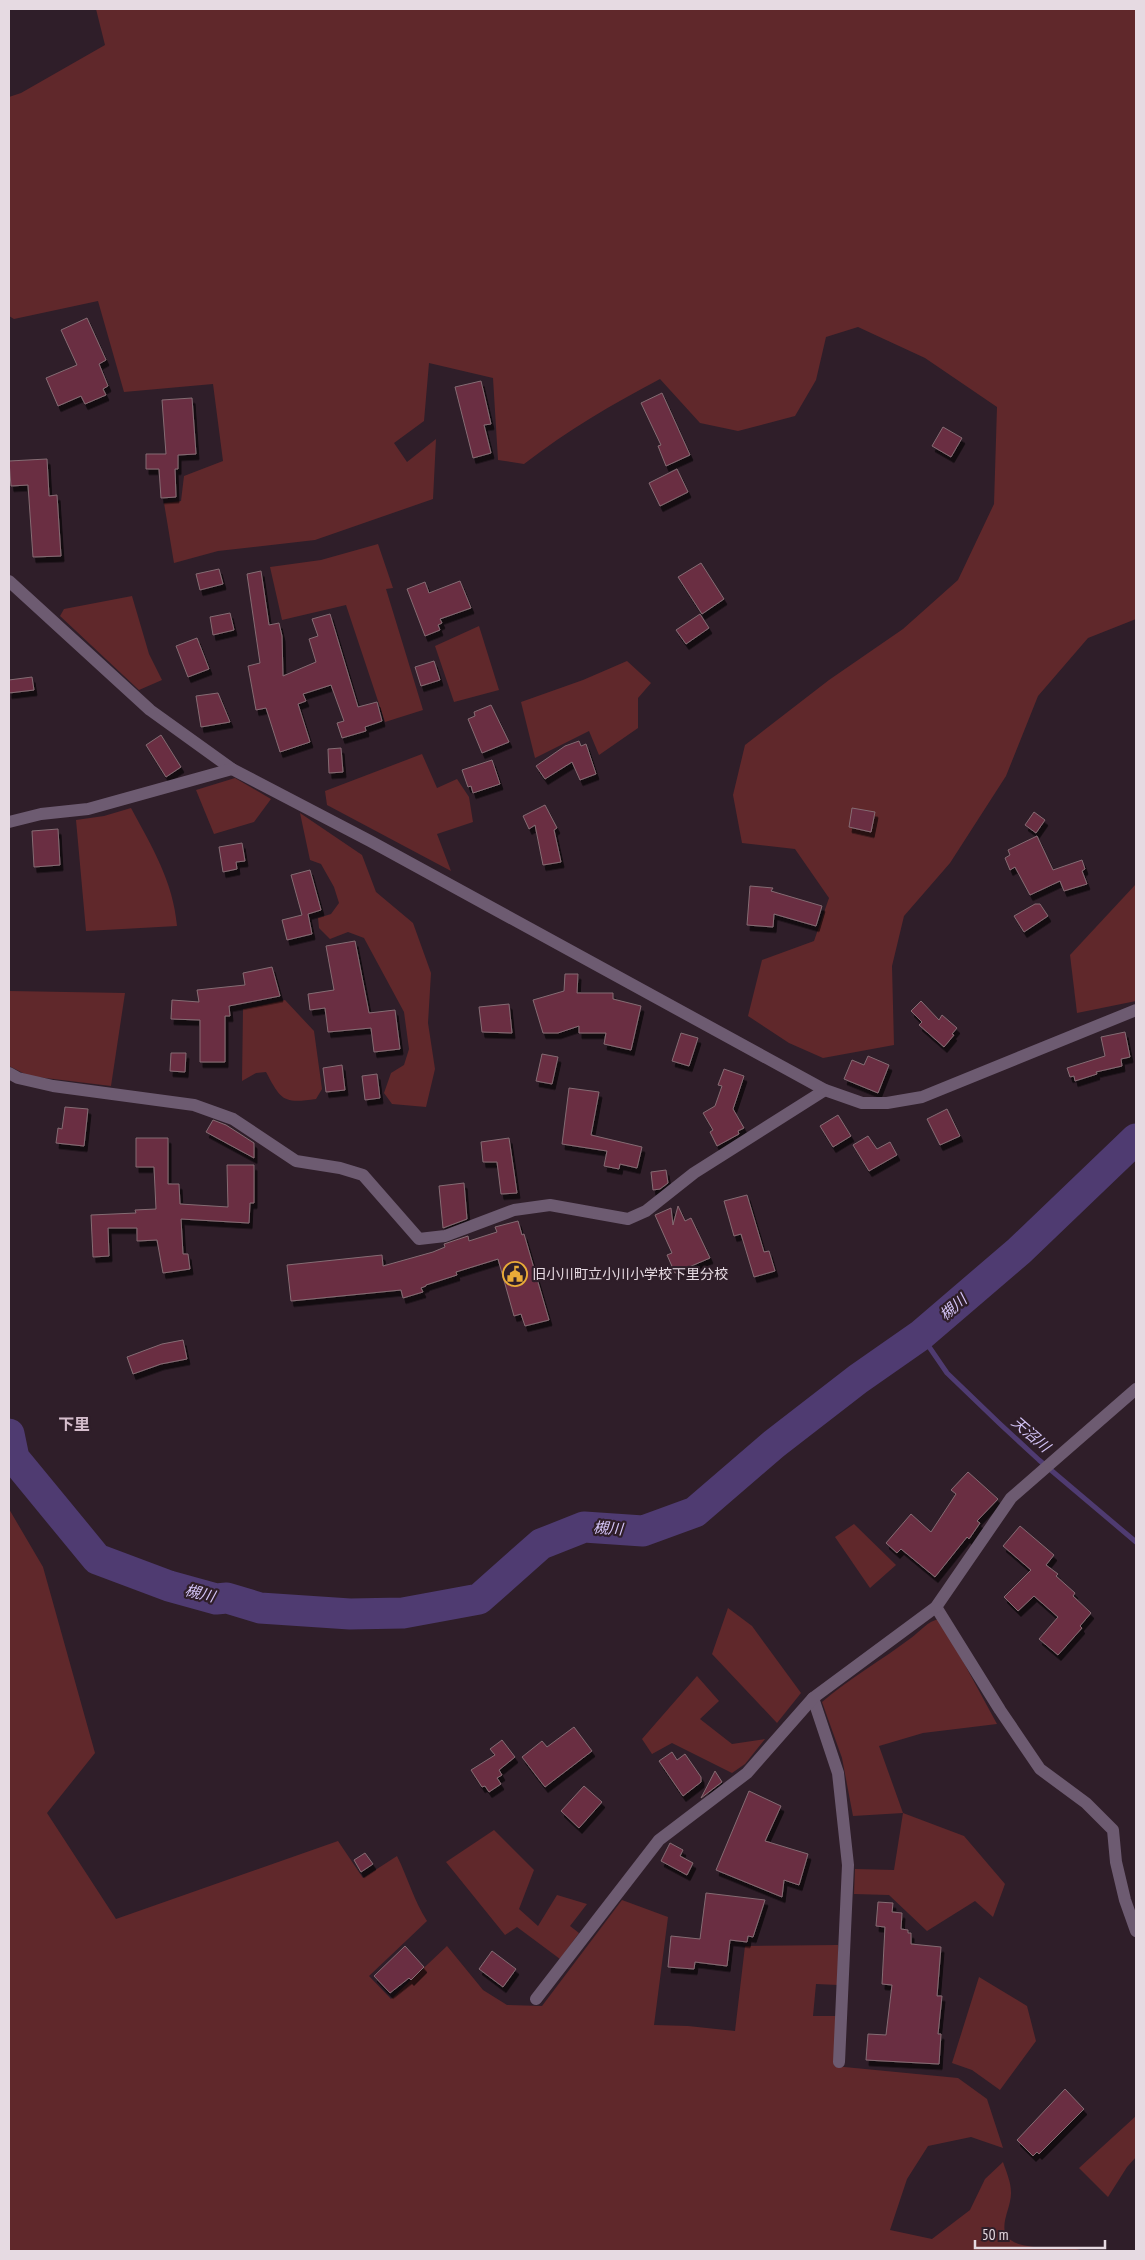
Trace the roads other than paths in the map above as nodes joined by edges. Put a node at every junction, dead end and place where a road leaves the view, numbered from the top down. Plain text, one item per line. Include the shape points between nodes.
1 (9, 581) edge
2 (232, 768) junction
3 (9, 822) edge
4 (1136, 1010) edge
5 (9, 1073) edge
6 (825, 1090) junction
7 (1136, 1388) edge
8 (936, 1607) junction
9 (813, 1698) junction
10 (1136, 1931) edge
11 (536, 1999) dead end
12 (840, 2062) dead end

1 - 2 street via 150,710
2 - 3 street via 88,809 42,814
2 - 6 street
4 - 6 street via 922,1097 887,1103 862,1102
5 - 6 street via 53,1086 194,1104 233,1120 296,1161 363,1175 419,1239 445,1236 514,1210 550,1206 628,1219 646,1211 694,1173
7 - 8 street via 1011,1498
8 - 9 street
8 - 10 street via 1040,1769 1086,1803 1113,1830 1124,1900
9 - 11 street via 747,1773 659,1840
9 - 12 street via 838,1773 848,1865

